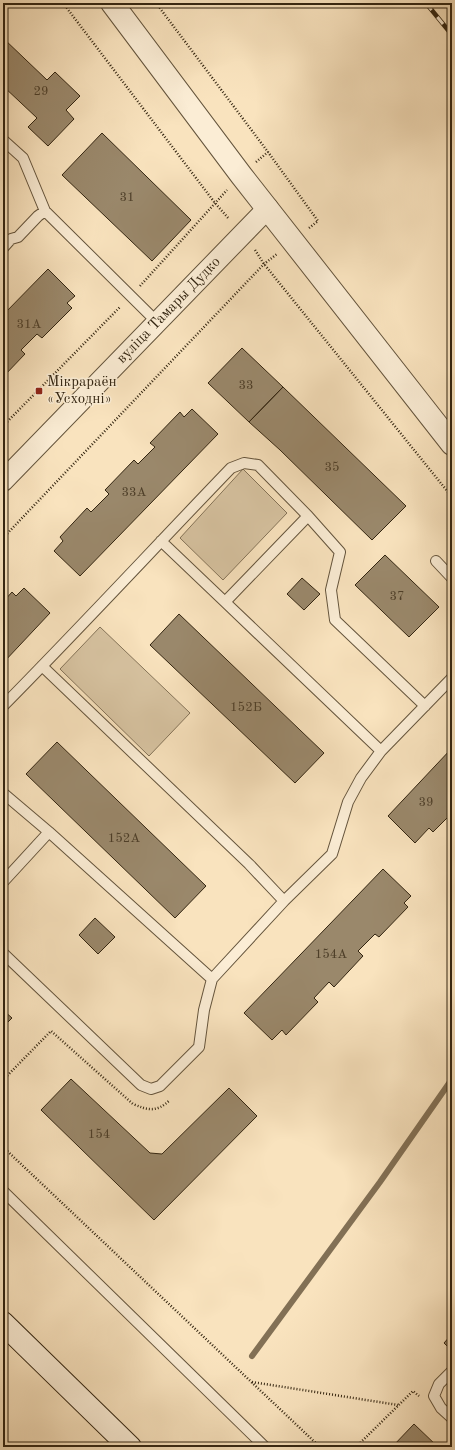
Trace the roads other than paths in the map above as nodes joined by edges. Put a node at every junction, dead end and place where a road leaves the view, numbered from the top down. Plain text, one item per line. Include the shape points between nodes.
1 (112, 3) edge
2 (3, 140) edge
3 (268, 208) junction
4 (45, 211) junction
5 (3, 248) edge
6 (157, 322) junction
7 (452, 444) edge
8 (3, 482) edge
9 (308, 516) junction
10 (161, 541) junction
11 (436, 561) dead end
12 (452, 578) edge
13 (225, 602) junction
14 (42, 666) junction
15 (452, 678) edge
16 (3, 706) edge
17 (425, 706) junction
18 (380, 752) junction
19 (3, 793) edge
20 (49, 832) junction
21 (3, 882) edge
22 (284, 901) junction
23 (3, 953) edge
24 (212, 979) junction
25 (3, 1191) edge
26 (3, 1323) edge
27 (452, 1371) edge
28 (452, 1418) edge
29 (130, 1447) edge
30 (265, 1447) edge

1 - 3 street
2 - 4 lane via 23,158
3 - 6 street, вуліца Тамары Дудко
3 - 7 street
4 - 5 lane
4 - 6 lane
6 - 8 street, вуліца Тамары Дудко
9 - 10 lane via 258,466 244,463 231,468
9 - 13 lane
9 - 17 lane via 340,552 331,590 335,620
10 - 13 lane
10 - 14 lane
11 - 12 lane
13 - 18 lane
14 - 16 lane
14 - 22 lane
15 - 17 lane
17 - 18 lane
18 - 22 lane via 348,802 332,854
19 - 20 lane
20 - 21 lane
20 - 24 lane
22 - 24 lane
23 - 24 lane via 140,1085 151,1089 160,1086 199,1047 204,1010
25 - 30 lane
26 - 29 street
27 - 28 lane via 439,1384 434,1396 440,1408

